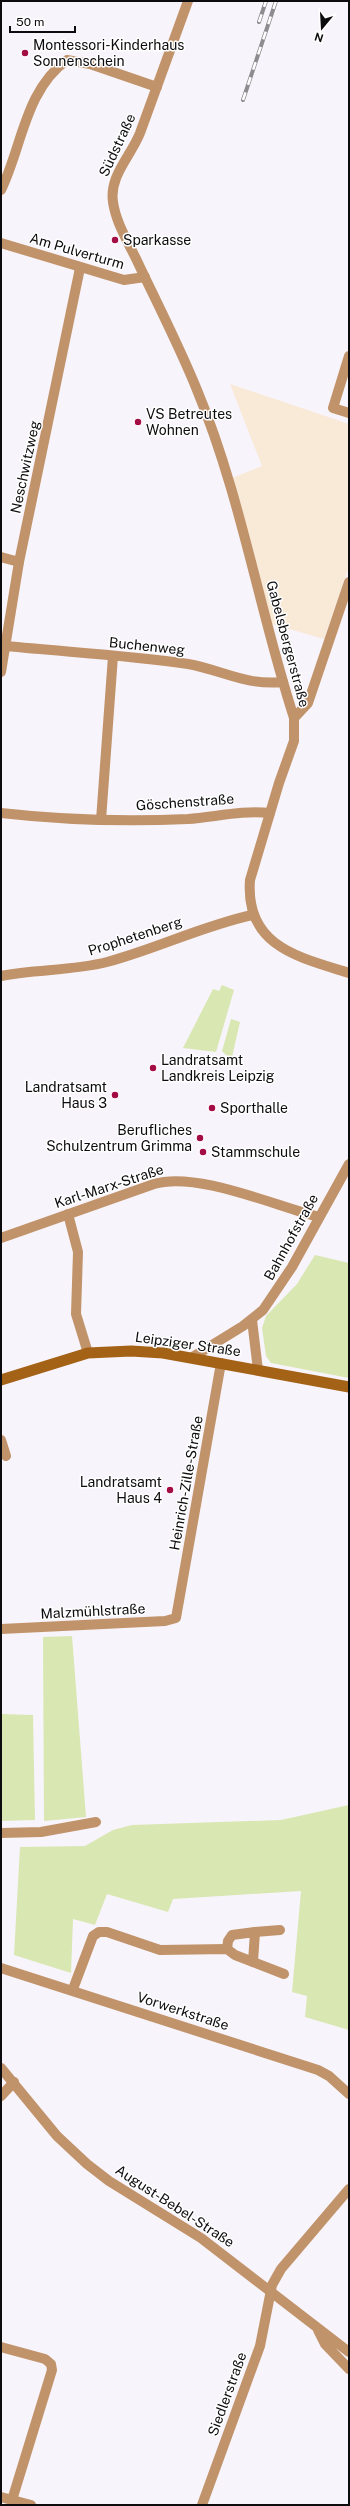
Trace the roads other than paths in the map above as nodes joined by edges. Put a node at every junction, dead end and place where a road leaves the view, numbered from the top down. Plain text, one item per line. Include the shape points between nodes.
1 (188, 1) edge
2 (157, 87) junction
3 (1, 190) edge
4 (1, 243) edge
5 (80, 268) junction
6 (145, 277) junction
7 (349, 356) edge
8 (349, 413) edge
9 (1, 557) edge
10 (19, 562) junction
11 (349, 582) edge
12 (6, 646) junction
13 (113, 656) junction
14 (1, 672) edge
15 (283, 682) junction
16 (294, 718) junction
17 (270, 812) junction
18 (1, 813) edge
19 (101, 820) junction
20 (252, 916) junction
21 (349, 973) edge
22 (1, 976) edge
23 (349, 1164) edge
24 (68, 1214) junction
25 (319, 1217) junction
26 (1, 1238) edge
27 (252, 1320) junction
28 (88, 1353) junction
29 (191, 1358) junction
30 (220, 1363) junction
31 (258, 1370) junction
32 (1, 1380) edge
33 (349, 1387) edge
34 (1, 1440) edge
35 (6, 1456) dead end
36 (179, 1608) joint
37 (1, 1629) edge
38 (96, 1822) dead end
39 (1, 1833) edge
40 (280, 1930) dead end
41 (255, 1932) junction
42 (227, 1950) junction
43 (253, 1962) junction
44 (1, 1968) edge
45 (284, 1974) dead end
46 (72, 1989) junction
47 (1, 2068) edge
48 (14, 2082) junction
49 (349, 2094) edge
50 (1, 2096) edge
51 (349, 2189) edge
52 (270, 2291) junction
53 (318, 2328) junction
54 (1, 2347) edge
55 (349, 2352) edge
56 (349, 2369) edge
57 (1, 2497) edge
58 (12, 2500) junction
59 (31, 2505) edge
60 (202, 2505) edge

1 - 2 street, Südstraße
2 - 3 street via 90,64 67,60 57,66 32,105
2 - 6 street, Südstraße via 134,147 115,179 112,195 116,216
4 - 5 street, Am Pulverturm
5 - 6 street, Am Pulverturm via 124,280
5 - 10 street, Neschwitzweg
6 - 15 street, Gabelsbergerstraße via 197,390 214,435 249,552
7 - 8 street via 332,408
9 - 10 street
10 - 12 street, Neschwitzweg
11 - 16 street via 308,703
12 - 13 street, Buchenweg
12 - 14 street, Neschwitzweg
13 - 15 street, Buchenweg via 196,665 251,682
13 - 19 street
15 - 16 street, Gabelsbergerstraße
16 - 17 street, Gabelsbergerstraße via 294,741
17 - 19 street, Göschenstraße via 256,811 188,819
17 - 20 street, Gabelsbergerstraße via 250,880
18 - 19 street, Göschenstraße
20 - 21 street, Gabelsbergerstraße via 264,934 285,950
20 - 22 street, Prophetenberg via 141,952 85,967
23 - 25 street, Bahnhofstraße
24 - 25 street, Karl-Marx-Straße via 171,1180 209,1185
24 - 26 street, Karl-Marx-Straße
24 - 28 street via 78,1252 76,1314
25 - 27 street, Bahnhofstraße via 276,1292
27 - 29 street, Bahnhofstraße
27 - 31 street
28 - 29 main road, Leipziger Straße via 131,1351
28 - 32 main road, Leipziger Straße
29 - 30 main road, Leipziger Straße
30 - 31 main road, Leipziger Straße
30 - 36 street, Heinrich-Zille-Straße
31 - 33 main road, Leipziger Straße
34 - 35 street
36 - 37 street, Malzmühlstraße via 176,1618 165,1621
38 - 39 street via 41,1832
40 - 41 street
41 - 42 street via 232,1935
41 - 43 street
42 - 43 street
42 - 46 street via 160,1950 107,1932 99,1932 93,1936
43 - 45 street
44 - 46 street, Vorwerkstraße
46 - 49 street, Vorwerkstraße via 324,2072
47 - 48 street, August-Bebel-Straße
48 - 50 street
48 - 52 street, August-Bebel-Straße via 57,2136 87,2164 109,2181 201,2238
51 - 52 street, Siedlerstraße via 281,2269
52 - 53 street, August-Bebel-Straße
52 - 60 street, Siedlerstraße via 260,2346
53 - 55 street, August-Bebel-Straße
53 - 56 street via 326,2344
54 - 58 street via 45,2359 51,2364 52,2370
57 - 58 street
58 - 59 street

